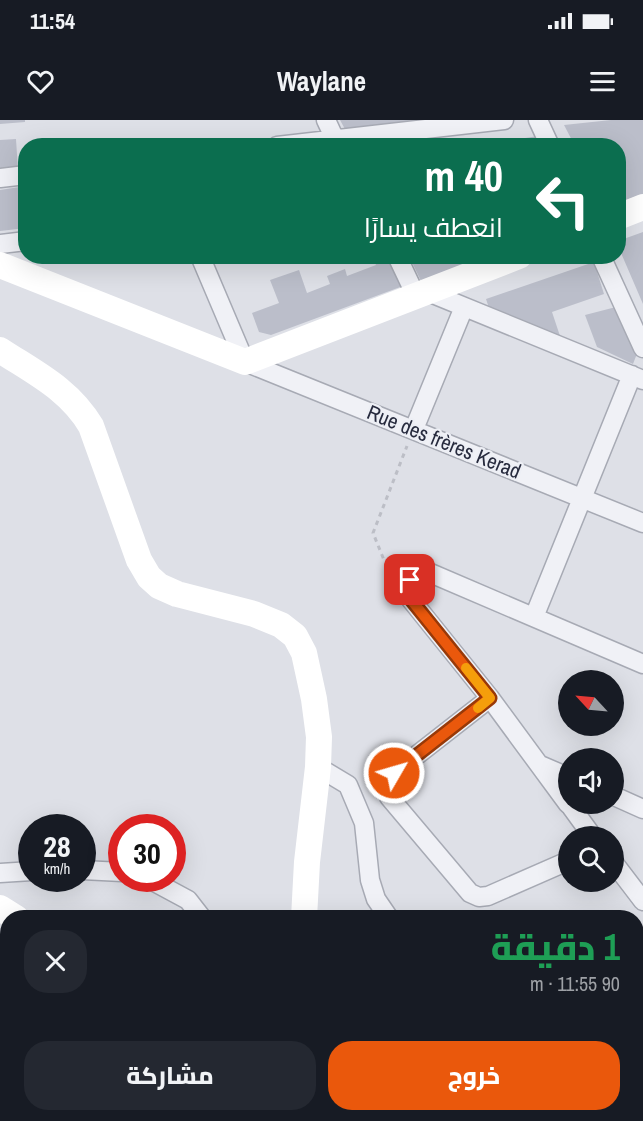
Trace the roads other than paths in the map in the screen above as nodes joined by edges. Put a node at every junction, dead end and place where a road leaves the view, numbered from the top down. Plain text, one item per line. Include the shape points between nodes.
1 (326, 120) edge
2 (504, 120) edge
3 (538, 120) edge
4 (335, 138) edge
5 (367, 138) edge
6 (546, 138) edge
7 (18, 176) edge
8 (0, 178) edge
9 (643, 207) edge
10 (626, 214) edge
11 (18, 242) edge
12 (0, 244) edge
13 (203, 264) edge
14 (402, 264) edge
15 (499, 264) edge
16 (605, 264) edge
17 (0, 265) edge
18 (422, 294) junction
19 (464, 307) junction
20 (638, 326) edge
21 (643, 348) edge
22 (0, 350) edge
23 (245, 362) junction
24 (637, 378) edge
25 (414, 429) junction
26 (581, 498) junction
27 (643, 523) edge
28 (534, 617) junction
29 (643, 664) edge
30 (490, 698) junction
31 (539, 764) junction
32 (318, 767) junction
33 (558, 773) edge
34 (558, 789) edge
35 (624, 800) edge
36 (643, 809) edge
37 (558, 865) edge
38 (18, 872) edge
39 (0, 873) edge
40 (624, 876) edge
41 (173, 892) edge
42 (643, 901) edge
43 (196, 910) edge
44 (304, 910) edge
45 (384, 910) edge

1 - 4 street
2 - 5 street
3 - 6 street
7 - 8 street
9 - 10 street
11 - 12 street
13 - 23 street
14 - 18 street
15 - 18 street
16 - 20 street
17 - 23 street
18 - 19 street
18 - 23 street
19 - 24 street
19 - 25 street
20 - 21 street
22 - 32 street via 66,393 80,408 91,426 139,560 149,577 177,594 254,614 281,625 295,636 304,653 314,699
23 - 25 street, Rue des frères Kerad
24 - 26 street
25 - 26 street, Rue des frères Kerad
26 - 27 street, Rue des frères Kerad
26 - 28 street
28 - 29 street
28 - 30 street via 428,572 412,576 408,596
30 - 31 street
30 - 37 street via 394,773 387,784 389,797 474,896 488,896
31 - 33 street
31 - 34 street
32 - 44 street
32 - 45 street via 348,785 364,823 370,880
35 - 36 street
38 - 39 street
40 - 42 street
41 - 43 street via 188,900

